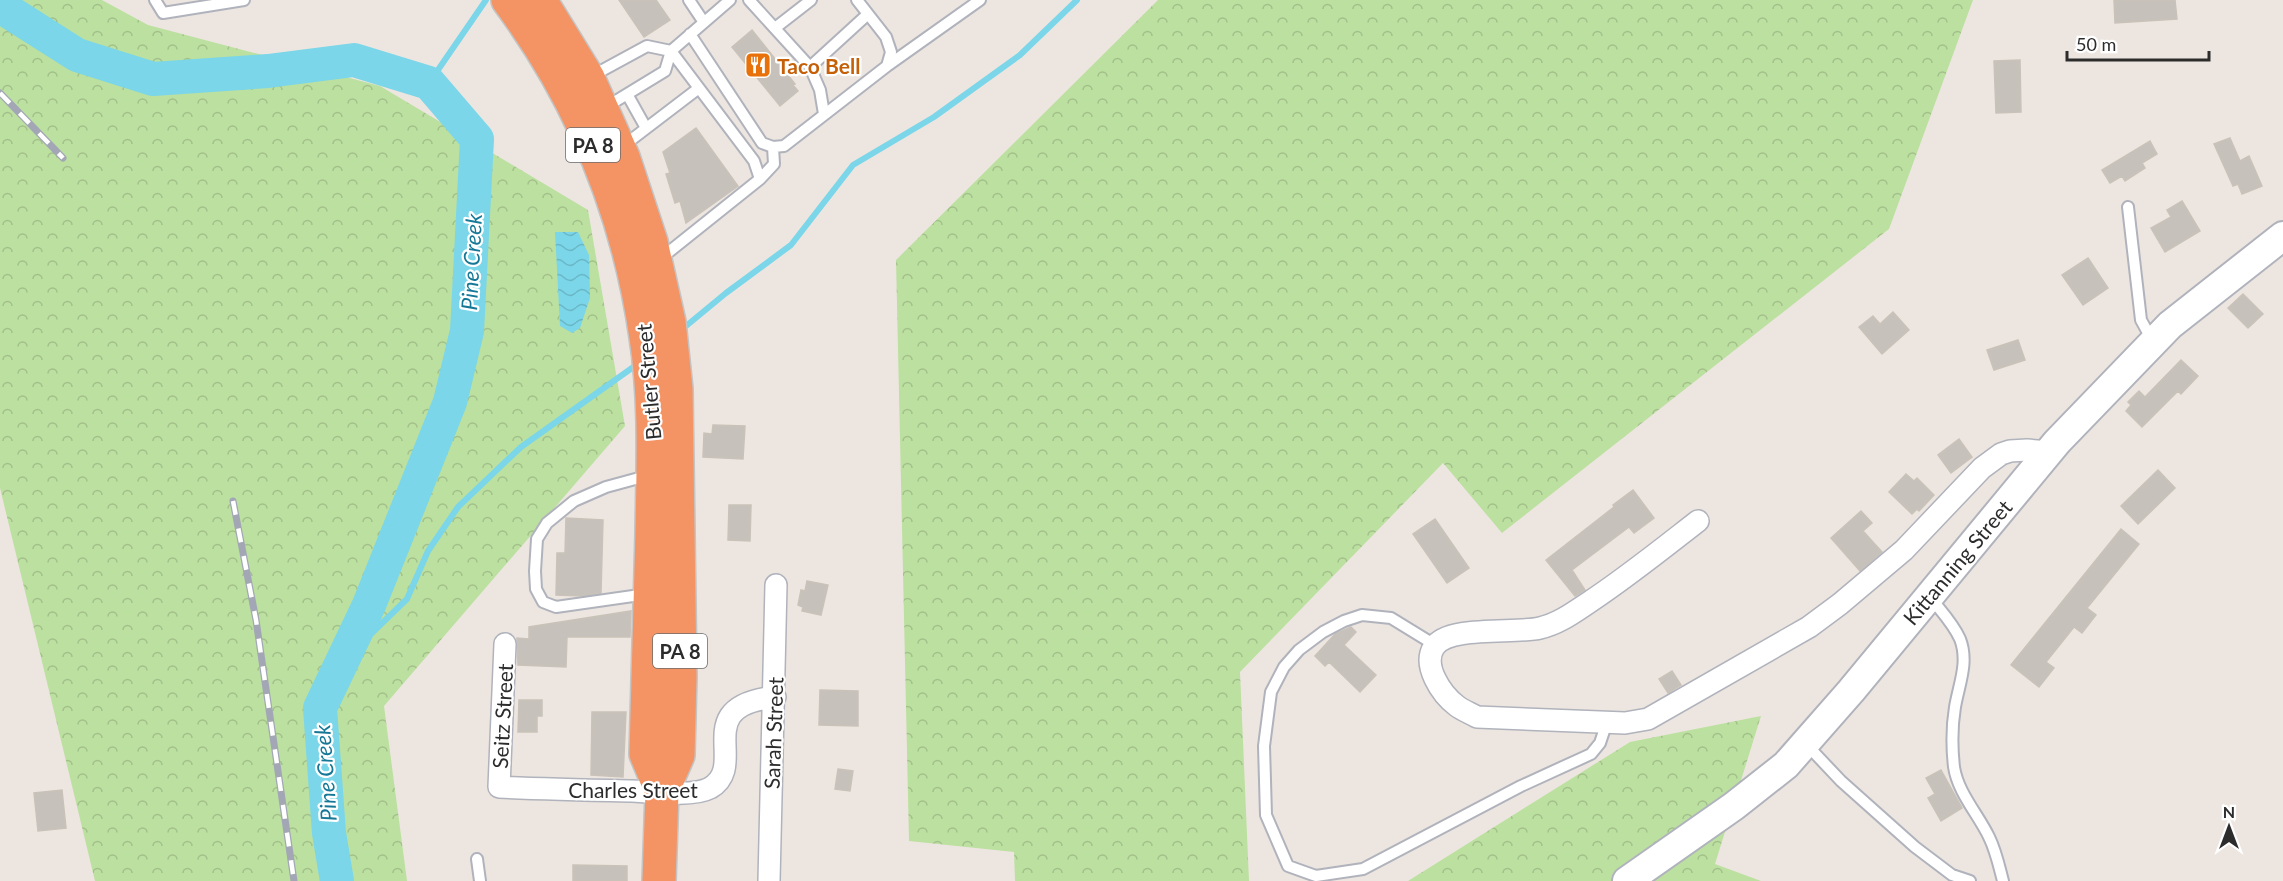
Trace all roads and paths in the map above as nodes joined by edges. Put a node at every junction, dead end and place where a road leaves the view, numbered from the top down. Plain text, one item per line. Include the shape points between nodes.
1 (155, 0) edge
2 (243, 0) edge
3 (508, 0) edge
4 (540, 0) edge
5 (689, 0) edge
6 (730, 0) edge
7 (749, 0) edge
8 (811, 0) edge
9 (857, 0) edge
10 (980, 0) edge
11 (868, 14) junction
12 (703, 21) junction
13 (775, 28) junction
14 (690, 34) junction
15 (671, 51) junction
16 (887, 66) junction
17 (810, 67) junction
18 (588, 78) junction
19 (699, 88) junction
20 (615, 102) junction
21 (824, 114) junction
22 (646, 128) junction
23 (773, 147) junction
24 (620, 148) junction
25 (760, 179) junction
26 (2128, 207) dead end
27 (2283, 236) edge
28 (653, 286) junction
29 (2153, 343) junction
30 (664, 398) junction
31 (2049, 452) junction
32 (653, 474) junction
33 (1698, 521) dead end
34 (777, 585) dead end
35 (650, 593) junction
36 (1929, 596) junction
37 (505, 644) dead end
38 (1435, 645) junction
39 (775, 697) junction
40 (1607, 722) junction
41 (1805, 743) junction
42 (499, 787) joint
43 (662, 792) junction
44 (477, 859) dead end
45 (480, 881) edge
46 (659, 881) edge
47 (769, 881) edge
48 (1627, 881) edge
49 (1970, 881) edge
50 (2003, 881) edge

1 - 2 lane via 163,14
3 - 28 highway, Butler Street / PA 8 via 536,37 582,119 618,212 632,261
4 - 18 highway, Butler Street / PA 8
5 - 12 lane
6 - 12 lane
7 - 13 lane
8 - 13 lane
9 - 11 lane
10 - 16 lane
11 - 16 lane via 886,37 891,52
11 - 17 lane
12 - 14 lane
13 - 17 lane
14 - 15 lane
14 - 23 lane via 762,143
15 - 18 lane via 647,46
15 - 19 lane
15 - 20 lane via 665,70
16 - 21 lane
17 - 21 lane via 820,90
18 - 20 highway, Butler Street / PA 8
19 - 22 lane
19 - 25 lane via 754,160
20 - 22 lane
20 - 24 highway, Butler Street / PA 8
21 - 23 lane via 784,146
22 - 24 lane
23 - 25 lane via 774,164
24 - 28 highway, Butler Street / PA 8 via 637,196
25 - 28 lane
26 - 29 lane via 2141,320
27 - 29 street, Kittanning Street via 2170,325
28 - 30 highway, Butler Street / PA 8 via 669,322
29 - 31 street, Kittanning Street
30 - 32 highway, Butler Street / PA 8
30 - 43 highway, Butler Street / PA 8 via 680,677 678,755
31 - 36 street, Kittanning Street
31 - 40 street via 2001,454 1982,468 1904,550 1809,627 1648,719
32 - 35 highway, Butler Street / PA 8
32 - 35 lane via 606,487 565,508 547,523 537,539 535,571 536,589 543,603 556,607
33 - 38 street via 1625,578 1561,620 1539,628 1452,635
34 - 39 street, Sarah Street
35 - 43 highway, Butler Street / PA 8 via 646,754
36 - 41 street, Kittanning Street
36 - 50 lane via 1960,639 1964,658 1955,708 1954,767 1989,836
37 - 42 street, Seitz Street
38 - 40 street via 1430,657 1431,670 1442,690 1456,705 1477,717
38 - 40 lane via 1390,618 1362,615 1323,632 1284,666 1270,692 1264,746 1266,815 1288,866 1316,876 1363,869 1591,754 1600,743
39 - 43 street, Charles Street via 747,702 732,713 726,724 722,774 713,786 697,792
39 - 47 street, Sarah Street
41 - 48 street, Kittanning Street via 1786,765 1734,806
41 - 49 lane via 1915,847 1952,875
42 - 43 street, Charles Street
43 - 46 highway, Butler Street / PA 8
44 - 45 lane

